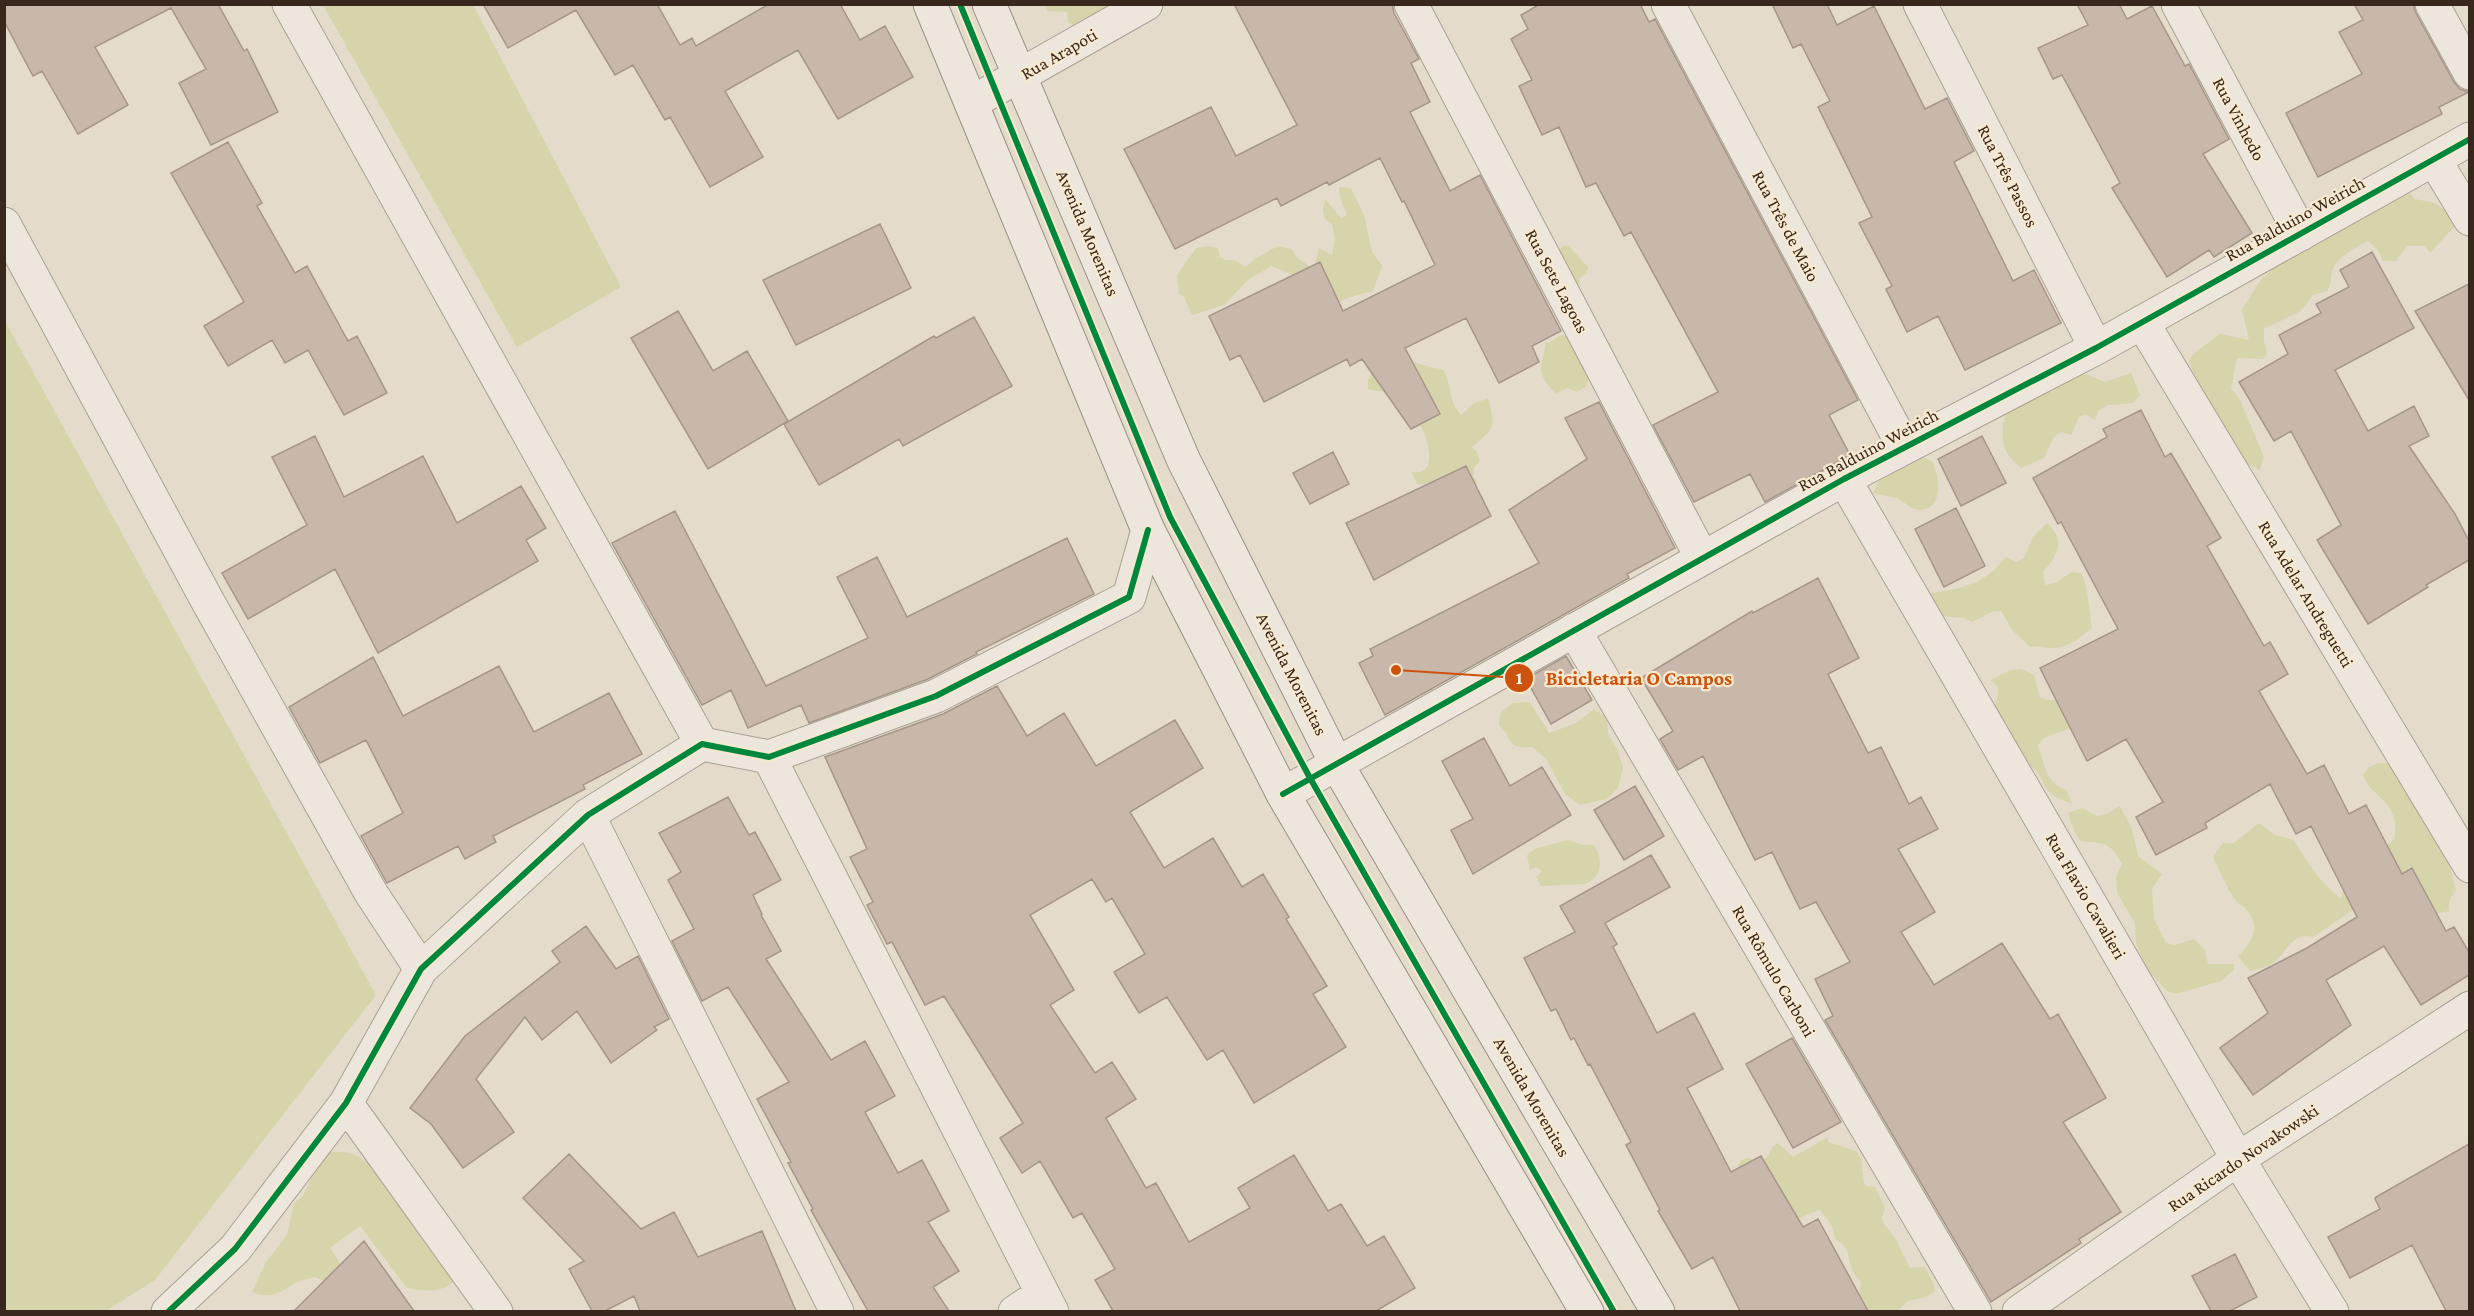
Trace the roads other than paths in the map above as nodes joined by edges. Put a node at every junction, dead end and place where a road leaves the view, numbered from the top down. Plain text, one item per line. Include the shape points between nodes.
1 (289, 4) edge
2 (930, 4) edge
3 (989, 4) edge
4 (1146, 4) edge
5 (1411, 4) edge
6 (1668, 4) edge
7 (1920, 4) edge
8 (2178, 4) edge
9 (2432, 4) edge
10 (2469, 73) edge
11 (1021, 76) junction
12 (971, 103) junction
13 (2469, 139) edge
14 (2434, 159) junction
15 (2469, 219) edge
16 (4, 224) edge
17 (2301, 234) junction
18 (2142, 322) junction
19 (2096, 348) junction
20 (1904, 447) junction
21 (1844, 479) junction
22 (1148, 530) junction
23 (1702, 558) junction
24 (1574, 630) junction
25 (702, 744) junction
26 (769, 757) junction
27 (1336, 763) junction
28 (1283, 794) junction
29 (588, 815) junction
30 (2469, 866) edge
31 (421, 969) junction
32 (2469, 1008) edge
33 (346, 1103) junction
34 (2238, 1159) junction
35 (1047, 1303) edge
36 (168, 1311) edge
37 (496, 1311) edge
38 (837, 1311) edge
39 (1015, 1311) edge
40 (1587, 1311) edge
41 (1658, 1311) edge
42 (1975, 1311) edge
43 (2019, 1311) edge
44 (2332, 1311) edge

1 - 25 street
2 - 12 street
3 - 11 street, Avenida Morenitas
4 - 11 street, Rua Arapoti
5 - 23 street, Rua Sete Lagoas
6 - 20 street, Rua Três de Maio
7 - 19 street, Rua Três Passos
8 - 17 street, Rua Vinhedo
9 - 10 street
11 - 12 street, Rua Arapoti
11 - 27 street, Avenida Morenitas via 1184,461
12 - 22 street
13 - 14 street, Rua Balduino Weirich
14 - 15 street
14 - 17 street, Rua Balduino Weirich
16 - 31 street via 343,843
17 - 18 street, Rua Balduino Weirich
18 - 19 street, Rua Balduino Weirich
18 - 30 street, Rua Adelar Andreguetti
19 - 20 street, Rua Balduino Weirich
20 - 21 street, Rua Balduino Weirich
21 - 23 street, Rua Balduino Weirich
21 - 34 street, Rua Flavio Cavalieri
22 - 26 street via 1129,597 936,696
22 - 28 street
23 - 24 street, Rua Balduino Weirich
24 - 27 street, Rua Balduino Weirich
24 - 42 street, Rua Rômulo Carboni
25 - 26 street
25 - 29 street
26 - 35 street
27 - 28 street, Rua Balduino Weirich
27 - 41 street, Avenida Morenitas
28 - 40 street
29 - 31 street
29 - 38 street
31 - 33 street
32 - 34 street, Rua Ricardo Novakowski
33 - 36 street via 235,1249
33 - 37 street
34 - 43 street, Rua Ricardo Novakowski
34 - 44 street, Rua Flavio Cavalieri
35 - 39 street

